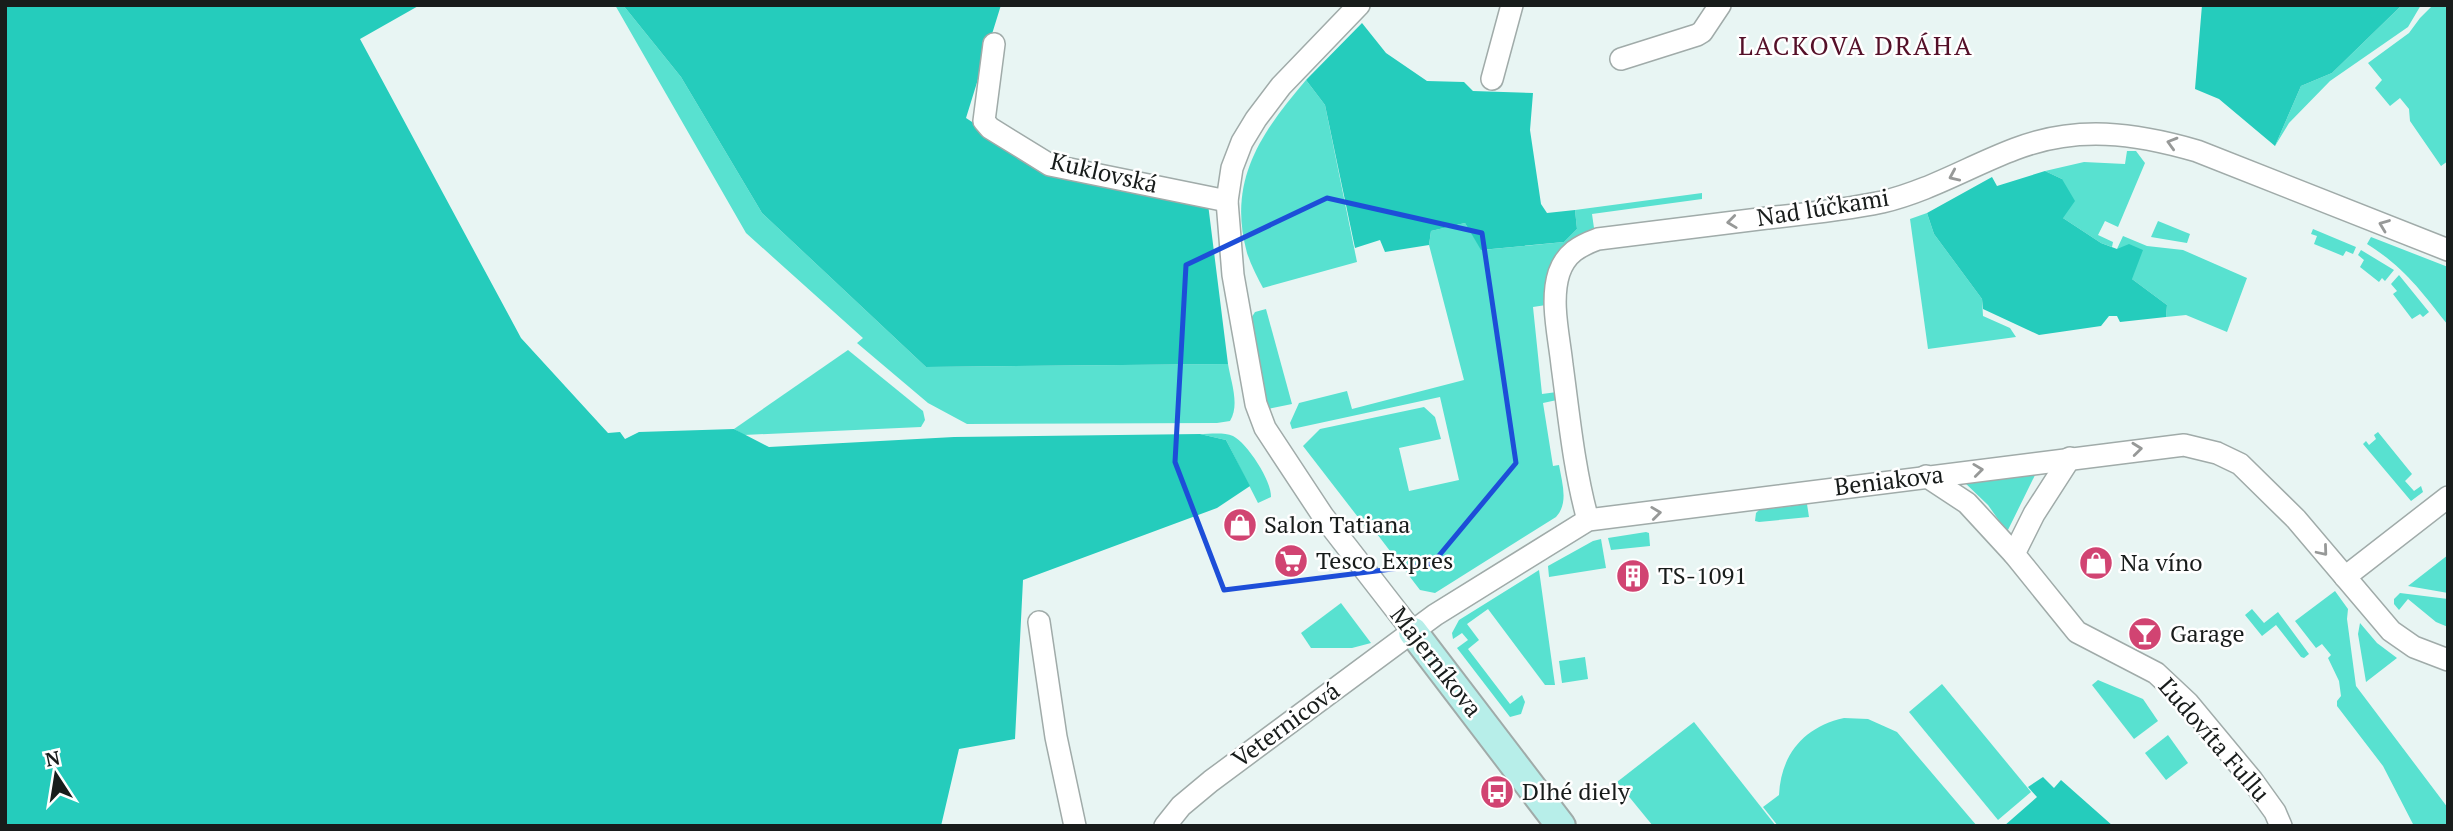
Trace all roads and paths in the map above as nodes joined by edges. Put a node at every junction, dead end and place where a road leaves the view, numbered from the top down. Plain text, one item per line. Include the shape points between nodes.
1 (1359, 5) edge
2 (1512, 5) edge
3 (1720, 5) edge
4 (994, 44) dead end
5 (1621, 59) dead end
6 (1492, 79) dead end
7 (1227, 201) junction
8 (2448, 250) edge
9 (2070, 458) junction
10 (1926, 476) junction
11 (2448, 497) edge
12 (1588, 520) junction
13 (2014, 554) junction
14 (2345, 578) junction
15 (1039, 622) dead end
16 (1413, 632) junction
17 (2448, 660) edge
18 (1075, 826) edge
19 (1165, 826) edge
20 (1561, 826) edge
21 (2281, 826) edge

1 - 7 street via 1281,86 1256,119 1232,169
2 - 6 street
3 - 5 street via 1702,32
4 - 7 street, Kuklovská via 984,121 990,128 1050,165
7 - 16 street, Majerníkova via 1239,312 1256,404 1265,428 1323,516
8 -> 12 street, Nad lúčkami via 2197,151 2159,139 2081,133 2015,149 1885,201 1598,239 1578,246 1565,259 1556,293 1564,379
10 -> 9 street, Beniakova
9 - 13 street
9 -> 14 street, Beniakova via 2183,444 2217,453 2240,464 2296,519
12 -> 10 street, Beniakova
10 - 13 street, Ľudovíta Fullu via 1967,503
11 - 14 street
12 - 16 street, Beniakova
13 - 21 street, Ľudovíta Fullu via 2077,632 2157,673 2188,703 2252,780
14 - 17 street, Beniakova via 2391,631 2414,647
15 - 18 street
16 - 19 street, Veternicová via 1210,780
16 - 20 street, Majerníkova

